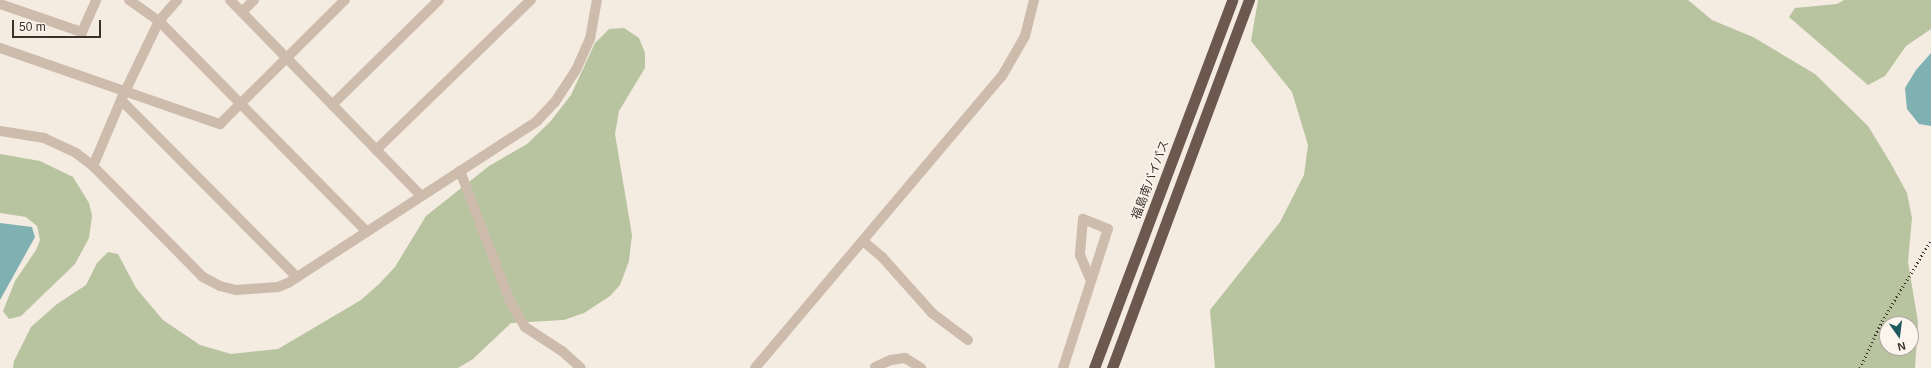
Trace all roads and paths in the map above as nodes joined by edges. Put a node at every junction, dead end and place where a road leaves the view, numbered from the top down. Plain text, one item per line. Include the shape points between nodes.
1 (96, 0) edge
2 (129, 0) edge
3 (176, 0) edge
4 (230, 0) edge
5 (254, 0) edge
6 (345, 0) edge
7 (439, 0) edge
8 (531, 0) edge
9 (597, 0) edge
10 (1034, 0) edge
11 (1232, 0) edge
12 (1248, 0) edge
13 (0, 4) edge
14 (242, 12) junction
15 (159, 21) junction
16 (0, 48) edge
17 (286, 58) junction
18 (123, 96) junction
19 (241, 104) junction
20 (332, 105) junction
21 (0, 131) edge
22 (376, 150) junction
23 (93, 166) junction
24 (460, 171) junction
25 (421, 196) junction
26 (367, 232) junction
27 (863, 241) junction
28 (297, 277) junction
29 (1090, 278) junction
30 (968, 340) dead end
31 (875, 367) dead end
32 (581, 368) edge
33 (755, 368) edge
34 (921, 368) edge
35 (1062, 368) edge
36 (1094, 368) edge
37 (1112, 368) edge

1 - 13 street via 82,32
2 - 15 street
3 - 15 street
4 - 14 street
5 - 14 street
6 - 17 street
7 - 20 street
8 - 22 street
9 - 24 street via 595,21 583,56 555,102 537,121
10 - 27 street via 1025,36 1002,76
11 - 36 highway, 福島南バイパス
12 - 37 highway
14 - 17 street
15 - 18 street
15 - 19 street
16 - 18 street
17 - 19 street
17 - 20 street
18 - 19 street via 220,124
18 - 23 street
18 - 28 street
19 - 26 street
20 - 22 street
21 - 23 street via 59,143
22 - 25 street
23 - 28 street via 203,277 220,286 253,290 278,287
24 - 25 street
24 - 32 street via 510,301 522,322 534,334 562,351
25 - 26 street
26 - 28 street
27 - 30 street via 882,257 932,313
27 - 33 street
29 - 29 street via 1108,229 1083,220 1080,255
29 - 35 street
31 - 34 street via 891,360 905,358

